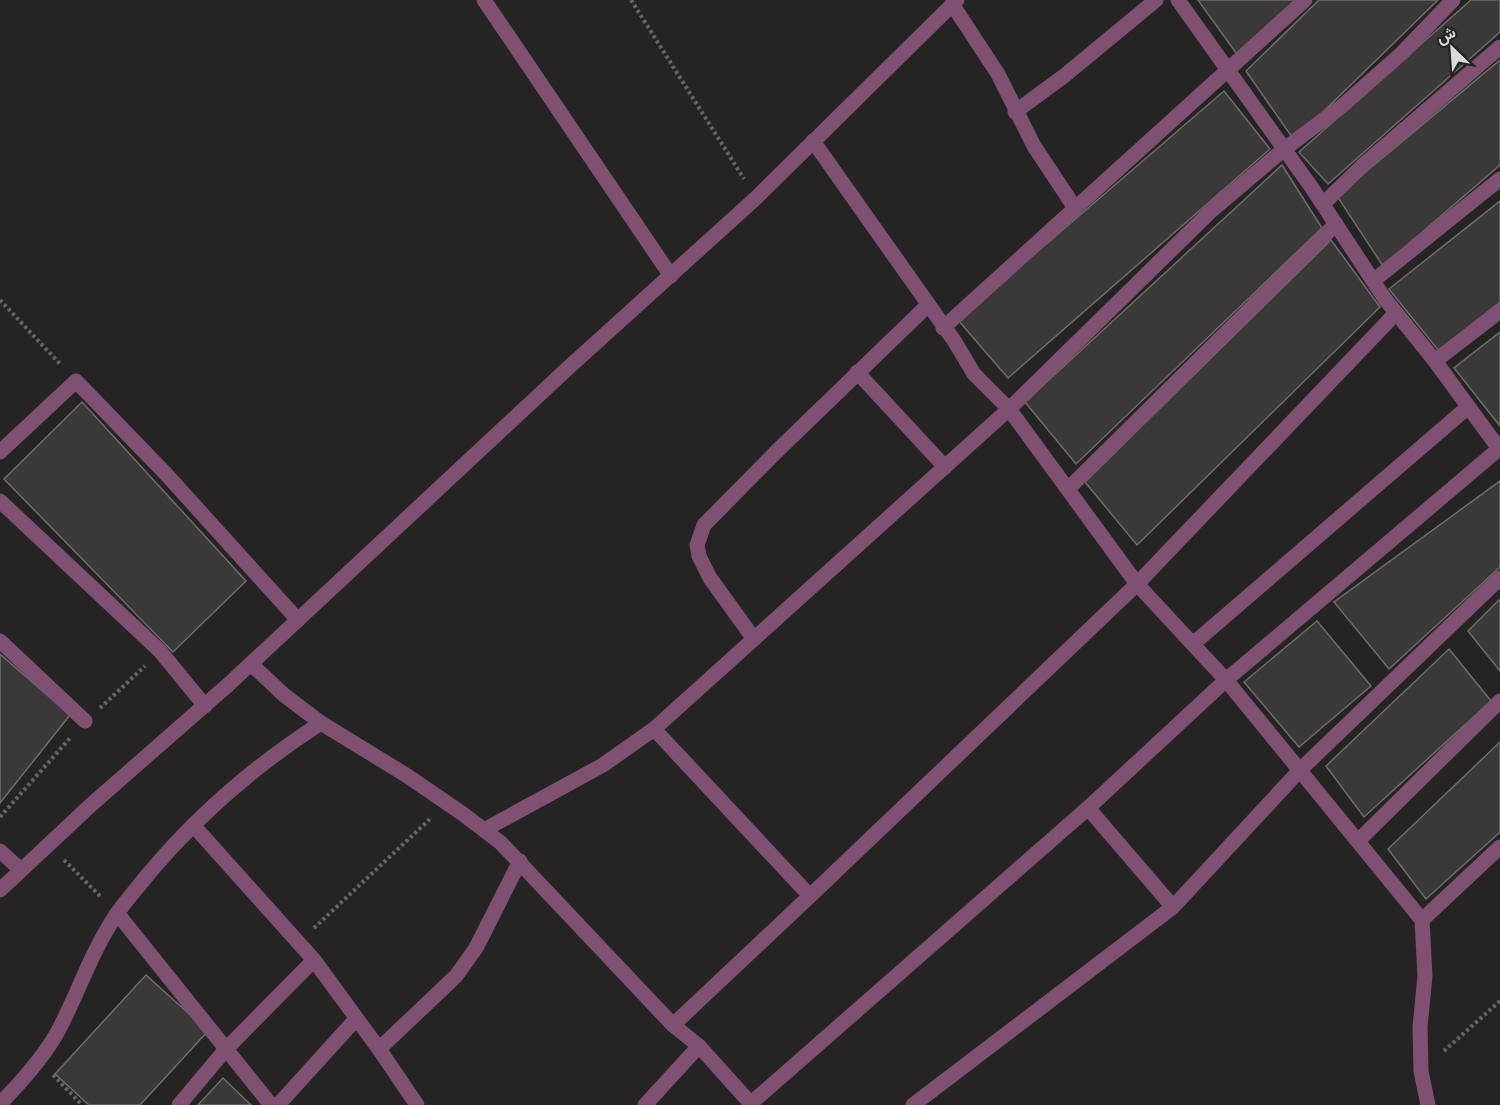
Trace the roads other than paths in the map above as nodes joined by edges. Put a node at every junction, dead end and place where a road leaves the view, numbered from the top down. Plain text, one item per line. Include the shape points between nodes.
1 (484, 0) edge
2 (1156, 0) edge
3 (1178, 0) edge
4 (1305, 0) edge
5 (1453, 0) edge
6 (954, 2) edge
7 (1500, 47) edge
8 (1228, 71) junction
9 (1015, 112) junction
10 (813, 141) junction
11 (1283, 150) junction
12 (1500, 179) edge
13 (1323, 204) junction
14 (1075, 208) junction
15 (1336, 224) junction
16 (671, 276) junction
17 (1373, 281) junction
18 (928, 305) junction
19 (1500, 311) edge
20 (1396, 313) junction
21 (943, 328) junction
22 (1436, 361) junction
23 (857, 372) junction
24 (1468, 407) junction
25 (1009, 409) junction
26 (1500, 449) edge
27 (0, 452) edge
28 (945, 467) junction
29 (1069, 488) junction
30 (0, 501) edge
31 (1500, 578) edge
32 (1137, 584) junction
33 (298, 620) junction
34 (754, 639) junction
35 (0, 641) edge
36 (1194, 644) junction
37 (251, 663) junction
38 (1226, 680) junction
39 (1500, 701) edge
40 (205, 706) junction
41 (86, 721) dead end
42 (321, 723) junction
43 (654, 729) junction
44 (1300, 770) junction
45 (1088, 808) junction
46 (193, 825) junction
47 (484, 830) junction
48 (1358, 842) junction
49 (1500, 847) edge
50 (0, 851) edge
51 (520, 861) junction
52 (21, 870) junction
53 (0, 890) edge
54 (810, 896) junction
55 (1173, 908) junction
56 (117, 913) junction
57 (1422, 920) junction
58 (314, 960) junction
59 (356, 1019) junction
60 (672, 1025) junction
61 (699, 1046) junction
62 (226, 1049) junction
63 (379, 1049) junction
64 (0, 1104) edge
65 (750, 1104) edge
66 (179, 1105) edge
67 (271, 1105) edge
68 (278, 1105) edge
69 (417, 1105) edge
70 (645, 1105) edge
71 (913, 1105) edge
72 (1428, 1105) edge

1 - 16 street
2 - 9 street
3 - 8 street
4 - 8 street
5 - 11 street via 1359,91
6 - 9 street via 998,74
6 - 10 street
7 - 13 street
8 - 11 street
8 - 14 street
9 - 14 street
10 - 16 street
10 - 18 street
11 - 13 street
11 - 25 street via 1211,211
12 - 17 street
13 - 15 street
14 - 21 street
15 - 17 street
15 - 29 street
16 - 33 street
17 - 20 street
18 - 21 street
18 - 23 street
19 - 22 street
20 - 22 street
20 - 32 street
21 - 25 street via 974,374
22 - 24 street
23 - 28 street
23 - 34 street via 712,515 700,534 699,556 710,578
24 - 26 street
24 - 36 street
25 - 28 street
25 - 29 street
26 - 38 street
27 - 33 street via 76,381
28 - 34 street
29 - 32 street
30 - 40 street via 160,651
31 - 44 street
32 - 36 street
32 - 54 street
33 - 37 street
34 - 43 street
35 - 41 street
36 - 38 street
37 - 40 street
37 - 42 street
38 - 44 street
38 - 45 street
39 - 48 street
40 - 52 street
42 - 46 street via 238,783
42 - 47 street
43 - 47 street via 603,765
43 - 54 street
44 - 48 street
44 - 55 street
45 - 55 street
45 - 65 street
46 - 56 street
46 - 58 street
47 - 51 street
48 - 57 street
49 - 57 street
50 - 52 street
51 - 60 street
51 - 63 street via 490,923 456,976
52 - 53 street
54 - 60 street
55 - 71 street
56 - 62 street
56 - 64 street via 56,1033 39,1060
57 - 72 street via 1425,967 1420,1071
58 - 59 street
58 - 62 street
59 - 63 street
59 - 68 street
60 - 61 street
61 - 65 street
61 - 70 street
62 - 66 street
62 - 67 street
63 - 69 street

